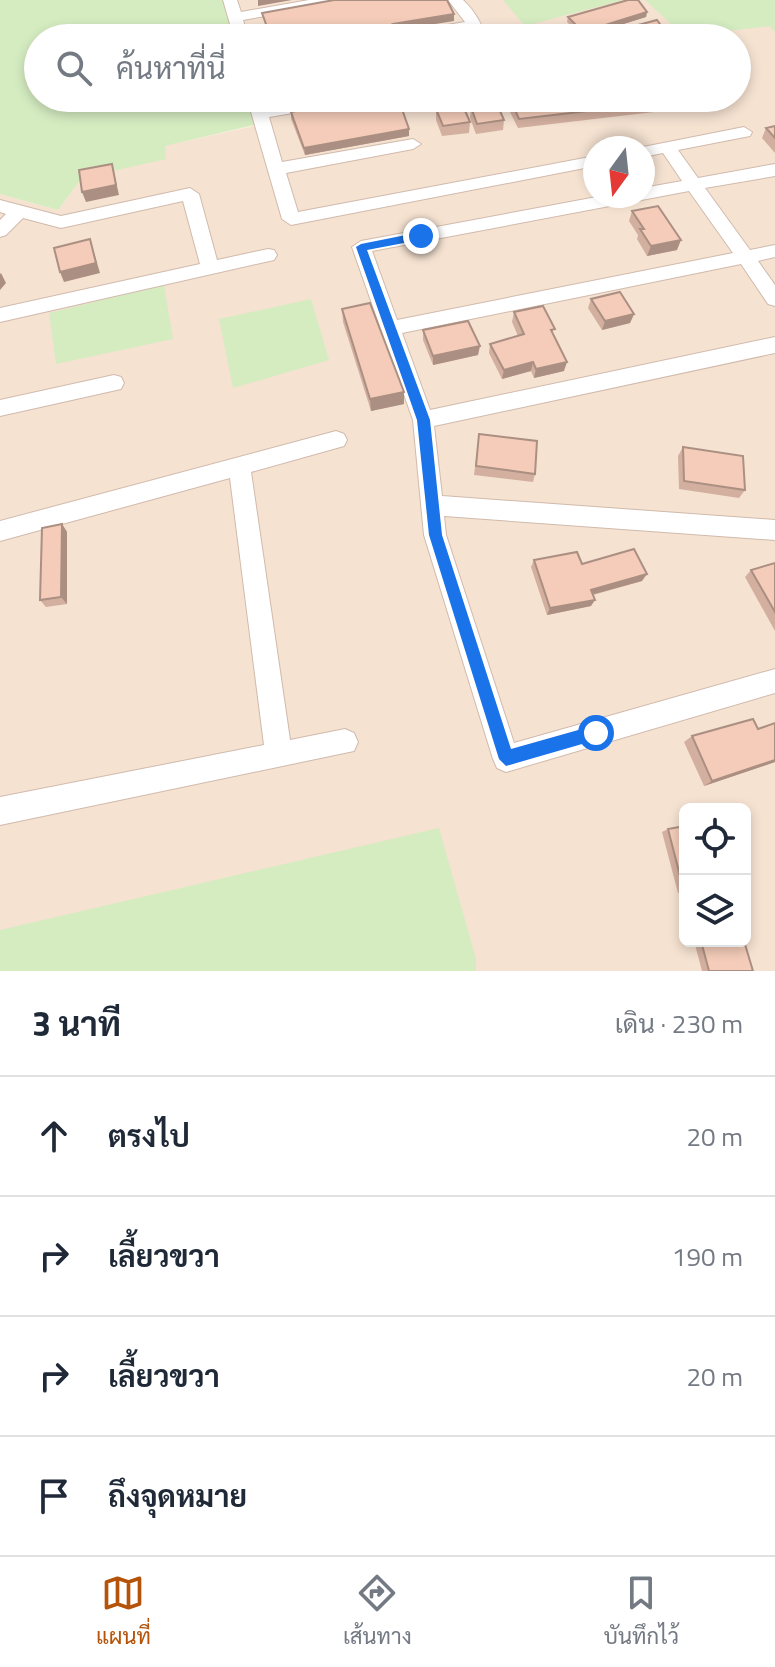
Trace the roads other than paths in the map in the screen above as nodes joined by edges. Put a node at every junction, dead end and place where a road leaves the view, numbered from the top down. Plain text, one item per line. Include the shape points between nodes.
1 (230, 0) edge
2 (334, 0) edge
3 (455, 0) edge
4 (235, 17) junction
5 (237, 24) edge
6 (472, 24) edge
7 (259, 112) edge
8 (744, 132) dead end
9 (413, 144) dead end
10 (667, 147) junction
11 (655, 150) edge
12 (583, 163) edge
13 (275, 169) junction
14 (775, 170) edge
15 (695, 184) junction
16 (655, 192) edge
17 (583, 205) edge
18 (9, 209) edge
19 (0, 231) edge
20 (775, 251) edge
21 (268, 255) dead end
22 (745, 256) junction
23 (210, 268) junction
24 (775, 299) edge
25 (0, 315) edge
26 (392, 328) junction
27 (775, 345) edge
28 (114, 383) dead end
29 (0, 408) edge
30 (423, 420) junction
31 (336, 440) dead end
32 (239, 467) junction
33 (432, 505) junction
34 (775, 530) edge
35 (0, 531) edge
36 (775, 681) edge
37 (345, 742) dead end
38 (279, 755) junction
39 (0, 811) edge

1 - 4 street
2 - 4 street
3 - 6 street
4 - 5 street
7 - 13 street
8 - 10 street
9 - 13 street
10 - 11 street
10 - 15 street
12 - 13 street via 291,219
14 - 15 street
15 - 16 street
15 - 22 street
17 - 26 street via 361,247
18 - 19 street
18 - 23 street via 61,222 190,194
20 - 22 street
21 - 23 street
22 - 24 street
22 - 26 street
23 - 25 street
26 - 30 street
27 - 30 street
28 - 29 street
30 - 33 street
31 - 32 street
32 - 35 street
32 - 38 street
33 - 34 street
33 - 36 street via 443,563 506,759
37 - 38 street
38 - 39 street

